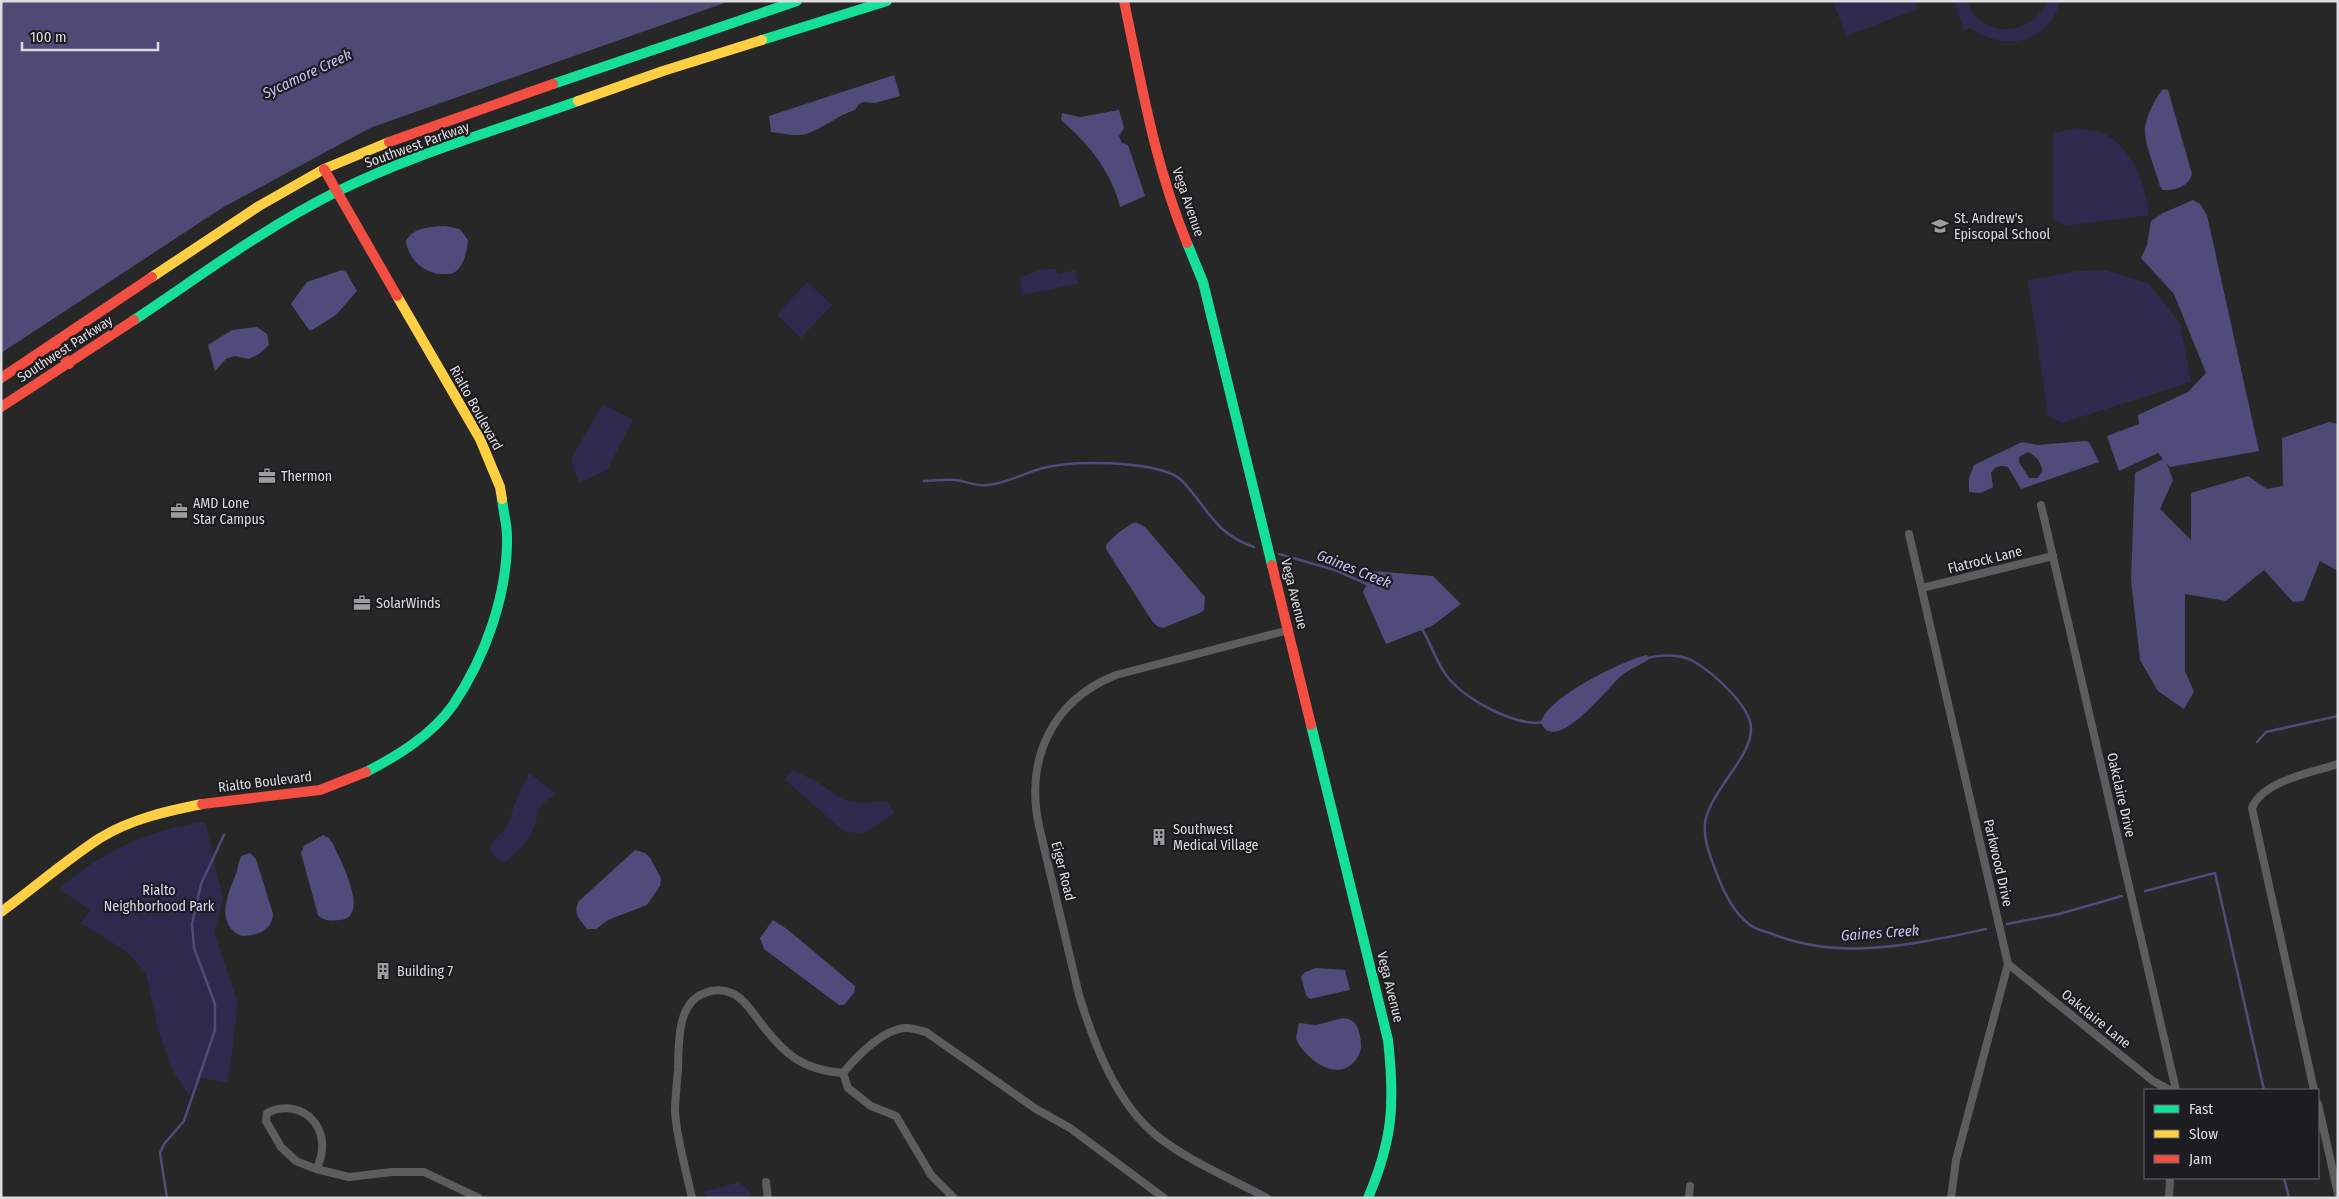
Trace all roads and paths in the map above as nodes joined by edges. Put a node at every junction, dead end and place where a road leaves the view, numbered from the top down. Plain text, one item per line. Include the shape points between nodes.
1 (797, 1) edge
2 (887, 1) edge
3 (1124, 1) edge
4 (324, 170) junction
5 (336, 192) junction
6 (54, 344) junction
7 (68, 364) junction
8 (1, 378) edge
9 (1, 407) edge
10 (2041, 505) dead end
11 (1909, 534) dead end
12 (2053, 556) junction
13 (1922, 588) junction
14 (1289, 630) junction
15 (2338, 764) edge
16 (1, 912) edge
17 (2008, 964) junction
18 (843, 1073) junction
19 (2168, 1089) edge
20 (2176, 1089) edge
21 (2314, 1089) edge
22 (2319, 1108) edge
23 (316, 1168) junction
24 (2170, 1179) edge
25 (766, 1182) dead end
26 (1690, 1186) dead end
27 (2338, 1194) edge
28 (479, 1198) edge
29 (692, 1198) edge
30 (768, 1198) edge
31 (954, 1198) edge
32 (1164, 1198) edge
33 (1267, 1198) edge
34 (1368, 1198) edge
35 (1689, 1198) edge
36 (1951, 1198) edge
37 (2169, 1198) edge

1 - 4 street, Southwest Parkway via 401,137
2 - 5 street, Southwest Parkway via 663,71 414,159
3 - 14 street, Vega Avenue via 1167,188 1203,282
4 - 5 street, Rialto Boulevard
4 - 6 street, Southwest Parkway via 259,206
5 - 7 street, Southwest Parkway via 257,237
5 - 16 street, Rialto Boulevard via 480,439 500,487 507,535 506,567 496,618 472,672 446,713 394,758 320,790 213,802 165,811 132,823 101,838
6 - 7 street
6 - 8 street, Southwest Parkway
7 - 9 street, Southwest Parkway
10 - 12 street, Oakclaire Drive
11 - 13 street, Parkwood Drive
12 - 13 street, Flatrock Lane
12 - 20 street, Oakclaire Drive
13 - 17 street, Parkwood Drive
14 - 33 street, Eiger Road via 1116,675 1093,687 1070,705 1047,735 1040,752 1034,788 1034,806 1079,995 1090,1028 1122,1095 1138,1118 1158,1136
14 - 34 street, Vega Avenue via 1388,1040 1392,1082 1390,1121 1383,1162
15 - 21 street via 2277,784 2259,796 2252,808
17 - 19 street, Oakclaire Lane
17 - 36 street, Parkwood Drive via 1956,1160
18 - 29 street via 822,1071 794,1060 734,994 710,990 699,994 689,1004 681,1023 675,1112
18 - 31 street via 848,1088 871,1106 896,1116 932,1175
18 - 32 street via 860,1053 882,1037 906,1028 926,1032 1036,1109 1070,1128
22 - 27 street
23 - 23 street via 296,1160 281,1147 266,1121 267,1114 279,1108 306,1114 324,1139 322,1158
23 - 28 street via 349,1177 424,1172
24 - 37 street
25 - 30 street
26 - 35 street

